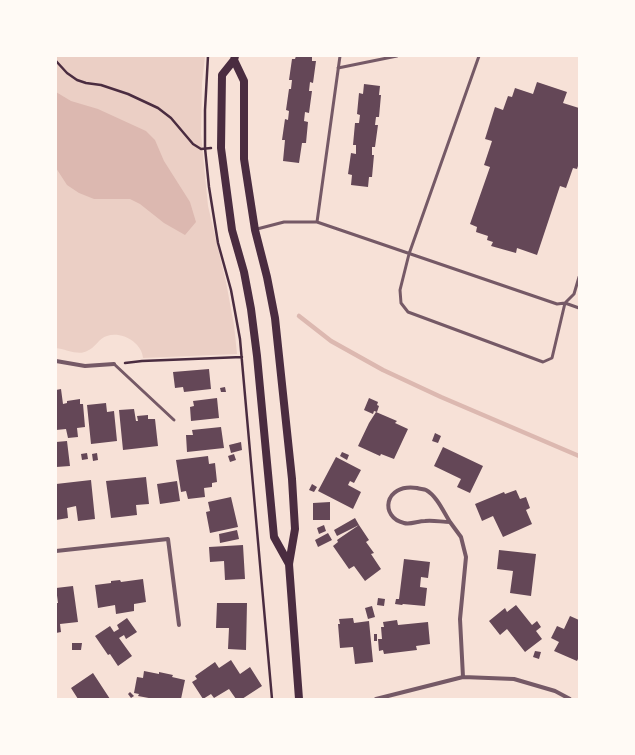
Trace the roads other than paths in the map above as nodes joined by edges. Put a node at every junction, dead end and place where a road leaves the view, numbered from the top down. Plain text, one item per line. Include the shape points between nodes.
1 (340, 56) edge
2 (397, 56) edge
3 (479, 56) edge
4 (235, 58) edge
5 (338, 68) junction
6 (317, 222) junction
7 (255, 230) junction
8 (409, 254) junction
9 (579, 277) edge
10 (565, 303) junction
11 (579, 308) edge
12 (56, 361) edge
13 (114, 364) joint
14 (174, 420) dead end
15 (450, 522) junction
16 (56, 551) edge
17 (289, 564) junction
18 (179, 624) dead end
19 (463, 678) junction
20 (299, 699) edge
21 (376, 699) edge
22 (570, 699) edge

1 - 5 lane
2 - 5 lane
3 - 8 lane
4 - 7 main road via 244,81 244,159
4 - 17 main road via 222,75 221,148 232,230 251,309 274,537
5 - 6 lane
6 - 7 lane via 284,222
6 - 8 lane
7 - 17 main road via 274,311 292,479 295,529
8 - 10 lane via 557,304
8 - 10 lane via 400,290 401,304 408,312 543,362 552,358
9 - 10 lane via 574,294
10 - 11 lane
12 - 13 street via 85,366
13 - 14 lane
15 - 15 street via 426,521 404,524 389,512 389,500 395,491 409,487 426,490 438,501
15 - 19 street via 461,536 466,557 460,619
16 - 18 street via 168,539
17 - 20 main road
19 - 21 street
19 - 22 street via 514,679 555,691

